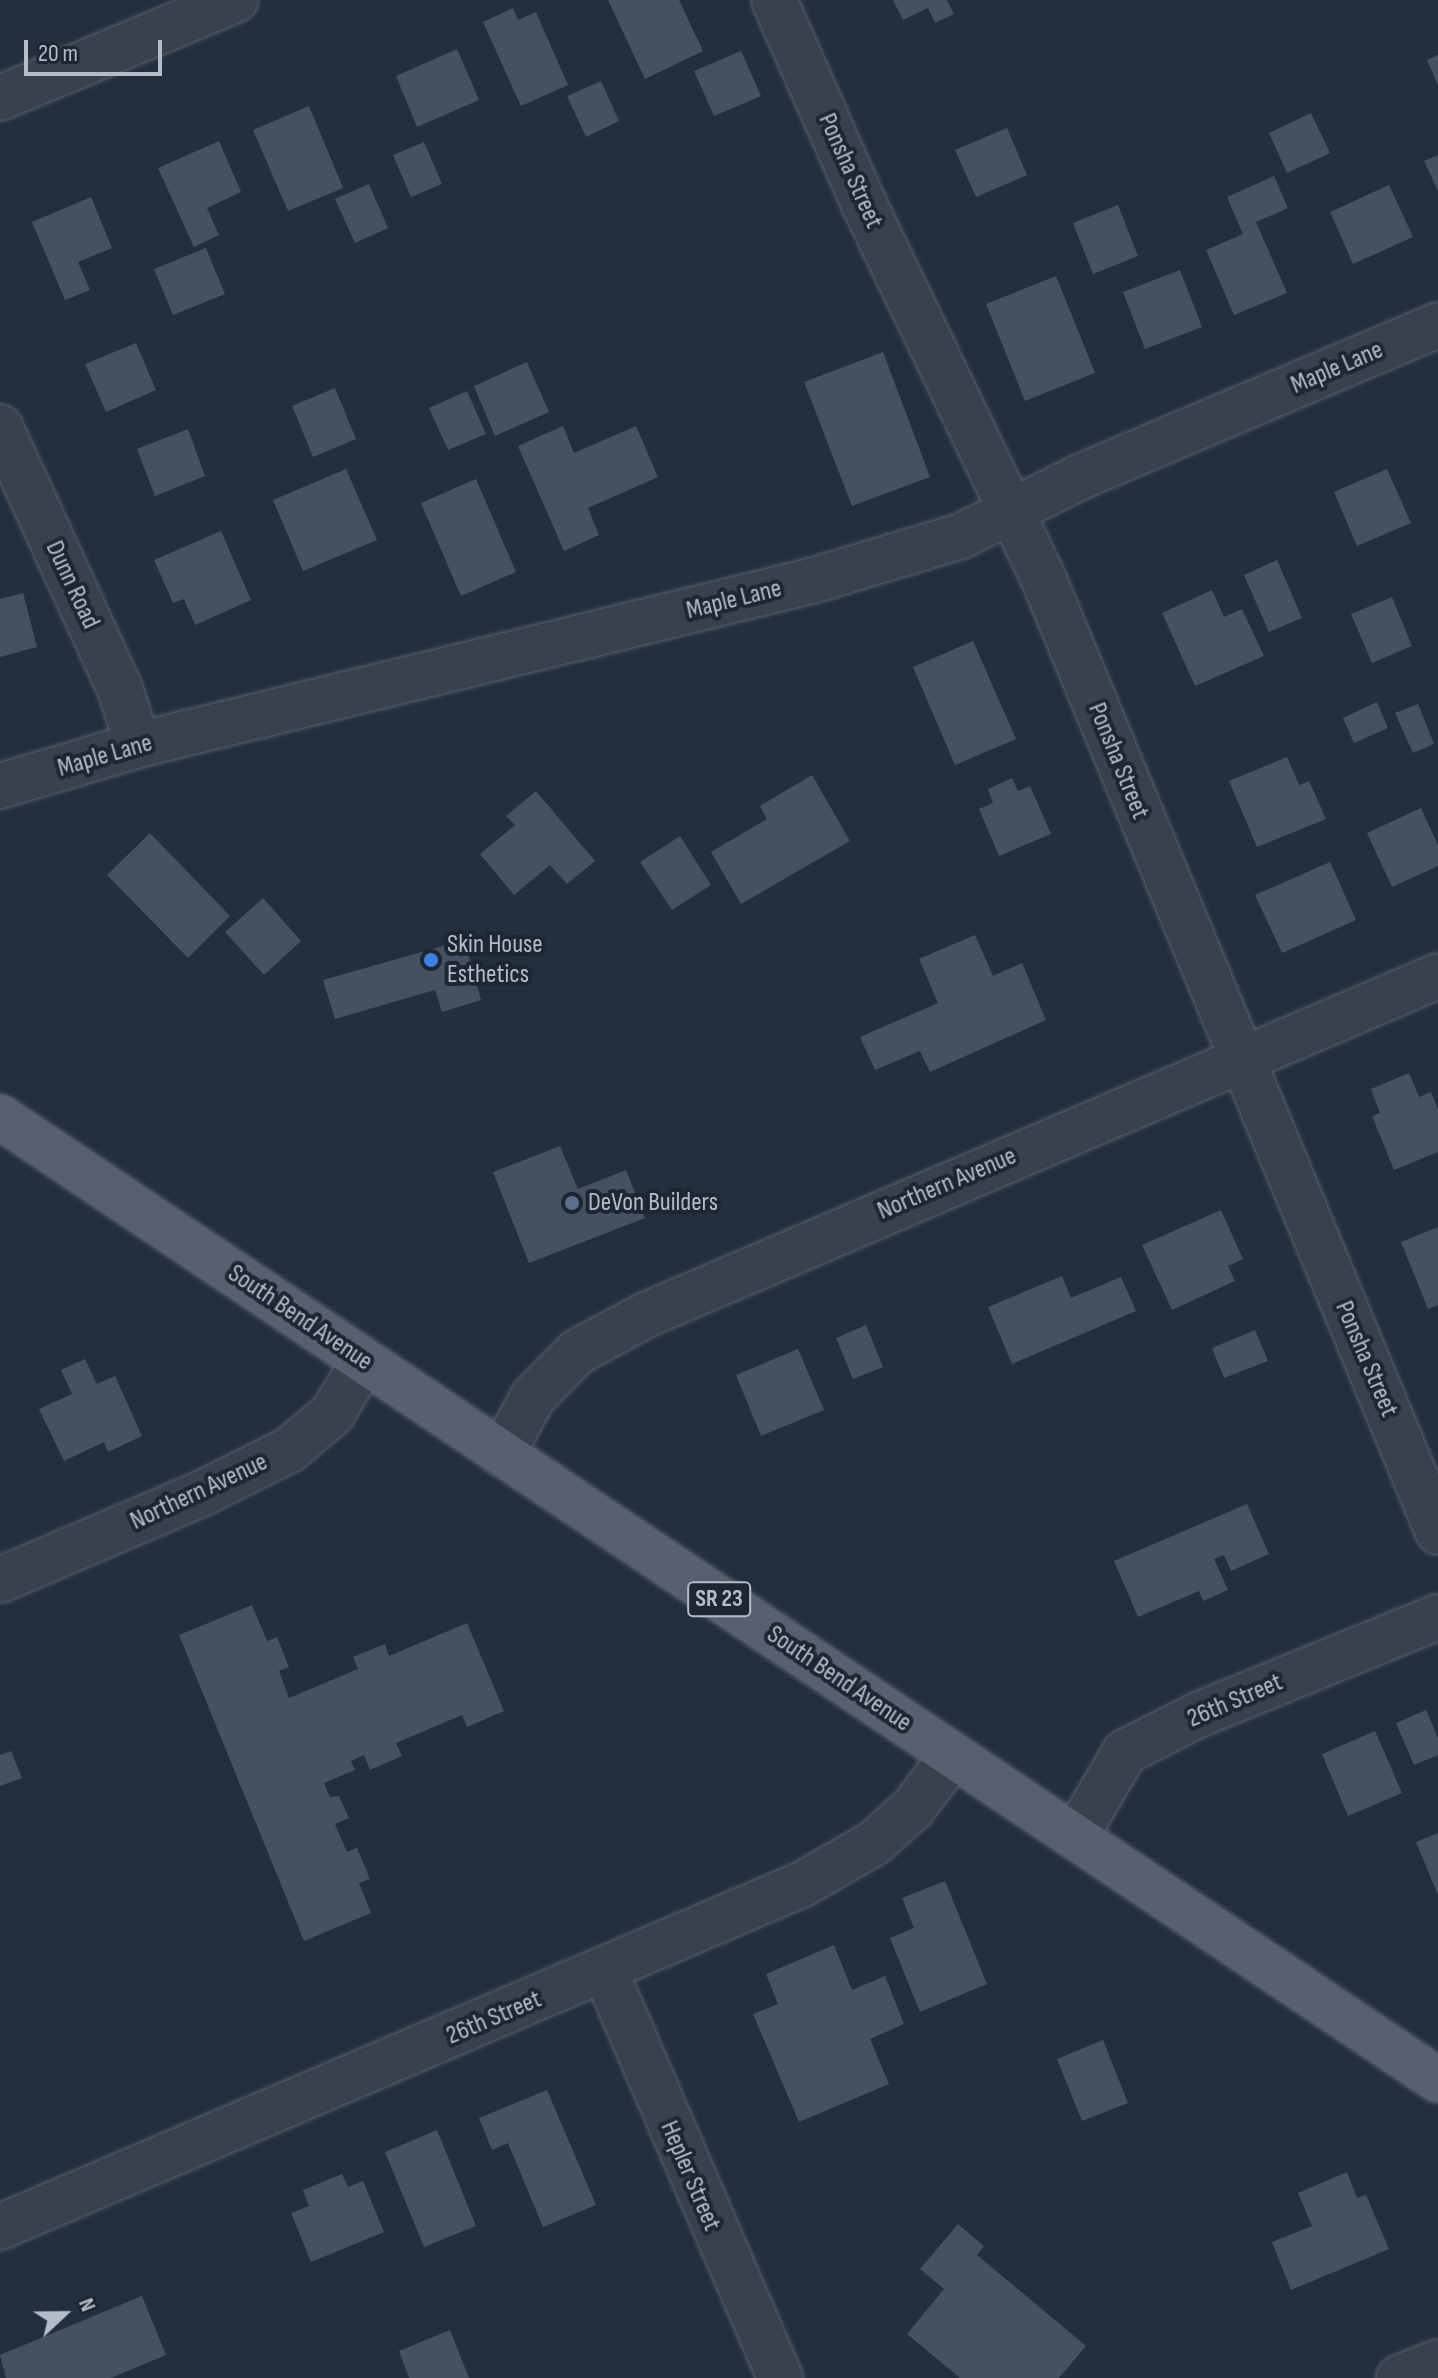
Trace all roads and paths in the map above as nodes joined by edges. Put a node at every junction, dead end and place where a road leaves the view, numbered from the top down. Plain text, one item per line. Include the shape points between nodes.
1 (235, 0) edge
2 (774, 0) edge
3 (0, 98) edge
4 (1438, 325) edge
5 (0, 427) edge
6 (1008, 511) junction
7 (138, 745) junction
8 (0, 786) edge
9 (1438, 976) edge
10 (1241, 1061) junction
11 (0, 1117) edge
12 (364, 1361) junction
13 (502, 1454) junction
14 (1438, 1532) edge
15 (0, 1580) edge
16 (1438, 1617) edge
17 (953, 1755) junction
18 (1075, 1837) junction
19 (605, 1971) junction
20 (1438, 2080) edge
21 (0, 2227) edge
22 (1438, 2362) edge
23 (780, 2378) edge
24 (1399, 2378) edge

1 - 3 street
2 - 6 street, Ponsha Street
4 - 6 street, Maple Lane
5 - 7 street, Dunn Road via 120,689
6 - 7 street, Maple Lane via 961,536 811,581
6 - 10 street, Ponsha Street via 1044,580
7 - 8 street, Maple Lane
9 - 10 street, Northern Avenue
10 - 13 street, Northern Avenue via 648,1314 577,1352 533,1397
10 - 14 street, Ponsha Street
11 - 12 main road, South Bend Avenue / SR 23
12 - 13 main road, South Bend Avenue / SR 23
12 - 15 street, Northern Avenue via 332,1414 289,1450
13 - 17 main road, South Bend Avenue / SR 23
16 - 18 street, 26th Street via 1200,1714 1125,1752
17 - 18 main road, South Bend Avenue / SR 23
17 - 19 street, 26th Street via 913,1808 874,1843 803,1884
18 - 20 main road, South Bend Avenue / SR 23
19 - 21 street, 26th Street
19 - 23 street, Hepler Street
22 - 24 street

